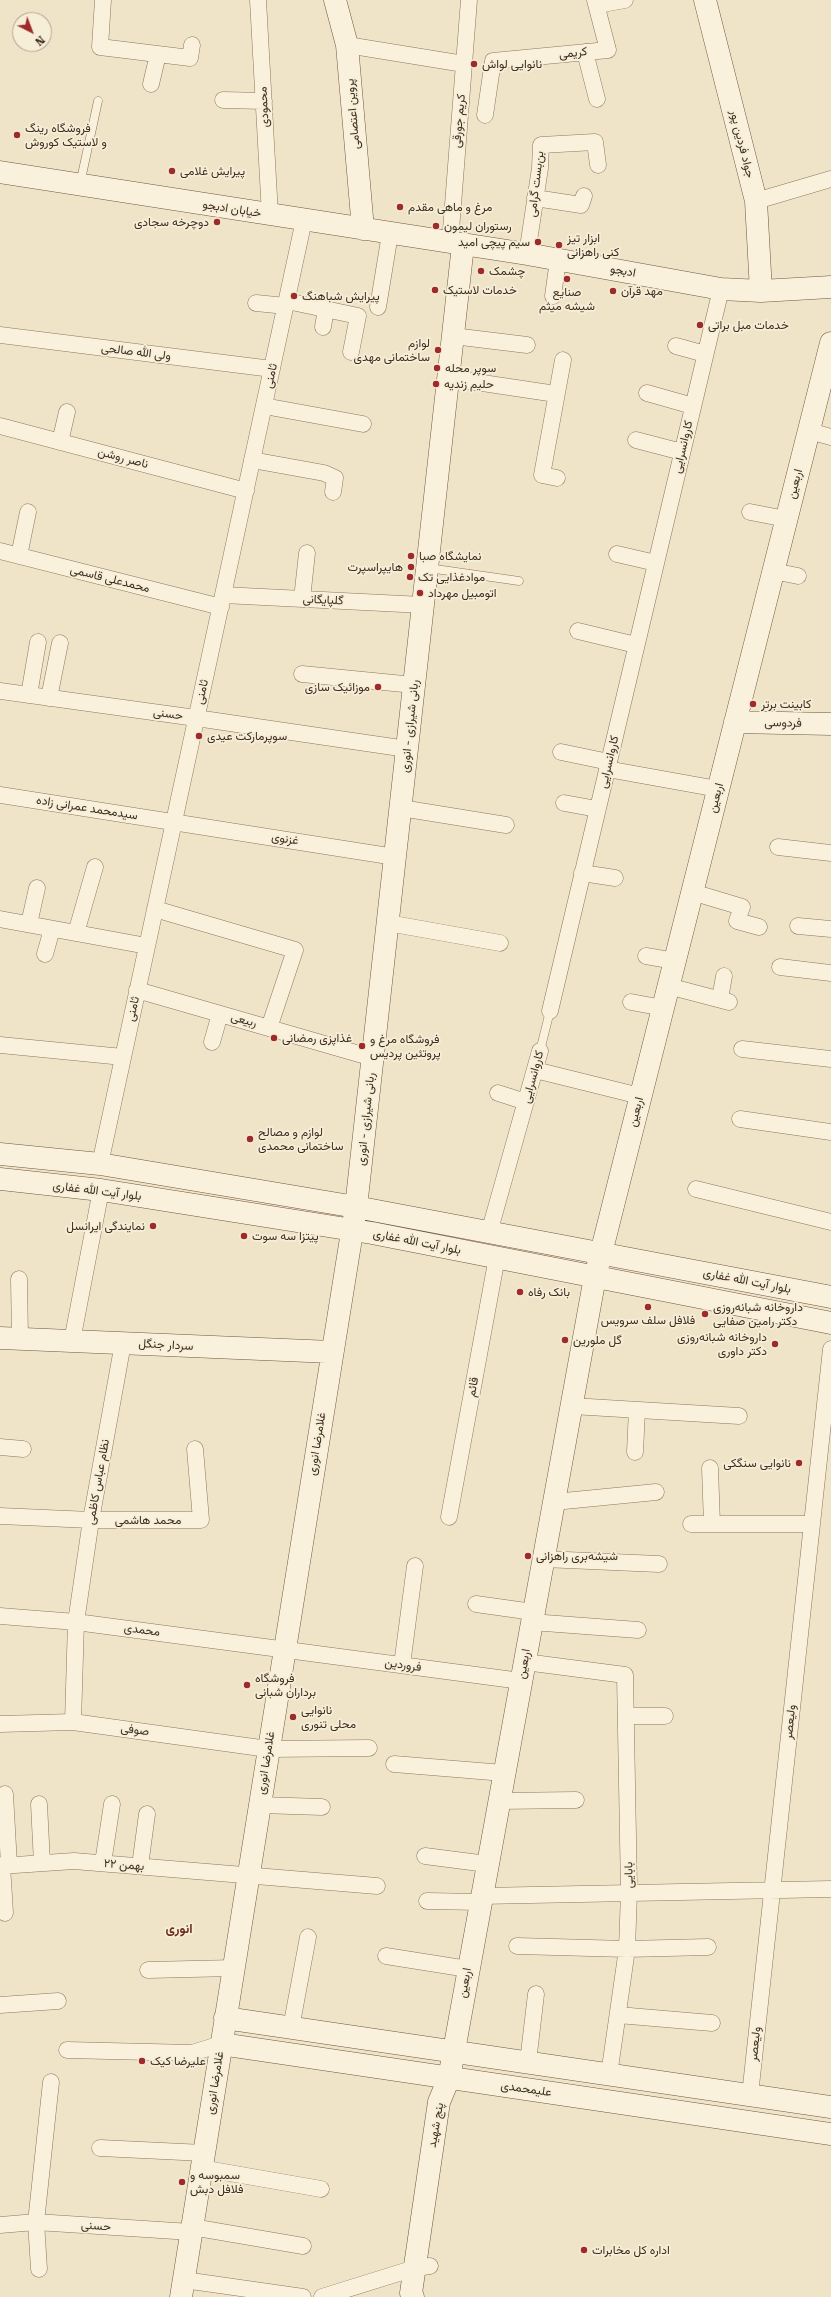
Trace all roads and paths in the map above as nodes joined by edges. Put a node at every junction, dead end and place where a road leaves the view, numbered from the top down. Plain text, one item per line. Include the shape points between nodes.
1 (103, 0) edge
2 (258, 0) edge
3 (335, 0) edge
4 (469, 0) edge
5 (625, 0) edge
6 (705, 0) edge
7 (596, 3) edge
8 (192, 45) dead end
9 (347, 45) junction
10 (585, 52) junction
11 (158, 54) junction
12 (464, 64) junction
13 (151, 84) dead end
14 (597, 99) dead end
15 (223, 100) dead end
16 (98, 101) dead end
17 (264, 101) junction
18 (485, 115) dead end
19 (598, 165) dead end
20 (0, 172) edge
21 (831, 179) edge
22 (80, 185) junction
23 (584, 196) dead end
24 (535, 198) junction
25 (756, 201) junction
26 (270, 215) junction
27 (304, 220) junction
28 (363, 229) junction
29 (390, 234) junction
30 (456, 244) junction
31 (527, 254) junction
32 (558, 260) junction
33 (831, 287) edge
34 (721, 289) junction
35 (761, 291) junction
36 (553, 296) dead end
37 (256, 303) dead end
38 (287, 303) junction
39 (378, 307) dead end
40 (326, 309) junction
41 (323, 327) dead end
42 (0, 335) edge
43 (453, 336) junction
44 (831, 343) edge
45 (527, 344) dead end
46 (676, 346) dead end
47 (351, 352) dead end
48 (705, 354) junction
49 (562, 360) dead end
50 (272, 369) junction
51 (449, 378) junction
52 (647, 393) dead end
53 (556, 394) junction
54 (264, 406) junction
55 (693, 406) junction
56 (67, 412) dead end
57 (363, 424) dead end
58 (0, 426) edge
59 (809, 431) junction
60 (831, 437) edge
61 (636, 440) dead end
62 (60, 442) junction
63 (682, 452) junction
64 (252, 460) junction
65 (557, 478) dead end
66 (246, 490) junction
67 (333, 492) dead end
68 (28, 512) dead end
69 (750, 512) dead end
70 (786, 519) junction
71 (0, 551) edge
72 (307, 553) dead end
73 (617, 554) dead end
74 (19, 556) junction
75 (656, 564) junction
76 (427, 568) junction
77 (773, 571) junction
78 (798, 576) dead end
79 (519, 581) dead end
80 (302, 599) junction
81 (222, 601) junction
82 (423, 605) junction
83 (578, 631) dead end
84 (38, 642) dead end
85 (60, 642) dead end
86 (636, 645) junction
87 (302, 674) dead end
88 (414, 685) junction
89 (0, 691) edge
90 (29, 695) junction
91 (49, 698) junction
92 (196, 718) junction
93 (735, 722) junction
94 (831, 724) edge
95 (407, 749) junction
96 (561, 752) dead end
97 (608, 765) junction
98 (718, 789) junction
99 (0, 795) edge
100 (564, 803) dead end
101 (401, 808) junction
102 (598, 809) junction
103 (174, 822) junction
104 (506, 825) dead end
105 (778, 847) dead end
106 (831, 853) edge
107 (395, 856) junction
108 (95, 867) dead end
109 (582, 873) junction
110 (614, 878) dead end
111 (37, 888) dead end
112 (692, 892) junction
113 (155, 909) junction
114 (0, 919) edge
115 (388, 923) junction
116 (29, 924) junction
117 (798, 926) dead end
118 (759, 927) dead end
119 (52, 928) junction
120 (831, 929) edge
121 (76, 933) junction
122 (500, 943) dead end
123 (147, 946) junction
124 (46, 954) dead end
125 (646, 956) dead end
126 (674, 961) junction
127 (780, 967) dead end
128 (831, 973) edge
129 (724, 976) dead end
130 (668, 986) junction
131 (137, 990) junction
132 (631, 1002) dead end
133 (663, 1008) junction
134 (550, 1011) joint
135 (220, 1014) junction
136 (269, 1028) junction
137 (212, 1042) dead end
138 (0, 1045) edge
139 (742, 1049) dead end
140 (540, 1051) joint
141 (123, 1057) junction
142 (373, 1058) junction
143 (831, 1059) edge
144 (535, 1070) junction
145 (498, 1093) dead end
146 (640, 1096) junction
147 (526, 1102) junction
148 (740, 1119) dead end
149 (831, 1132) edge
150 (0, 1154) edge
151 (100, 1164) junction
152 (0, 1180) edge
153 (696, 1189) dead end
154 (101, 1190) junction
155 (356, 1206) junction
156 (831, 1222) edge
157 (351, 1230) junction
158 (489, 1233) junction
159 (600, 1254) junction
160 (497, 1257) junction
161 (595, 1277) junction
162 (19, 1279) dead end
163 (831, 1297) edge
164 (831, 1323) edge
165 (10, 1338) edge
166 (72, 1341) junction
167 (123, 1343) junction
168 (831, 1349) edge
169 (332, 1352) junction
170 (572, 1406) junction
171 (637, 1410) junction
172 (739, 1416) dead end
173 (0, 1447) edge
174 (23, 1449) dead end
175 (195, 1449) dead end
176 (635, 1452) dead end
177 (825, 1461) edge
178 (710, 1468) dead end
179 (656, 1492) dead end
180 (554, 1502) junction
181 (0, 1516) edge
182 (449, 1517) dead end
183 (91, 1520) junction
184 (690, 1524) dead end
185 (712, 1524) junction
186 (812, 1524) junction
187 (543, 1559) junction
188 (660, 1564) dead end
189 (415, 1566) dead end
190 (476, 1604) dead end
191 (0, 1616) edge
192 (532, 1617) junction
193 (76, 1622) junction
194 (638, 1630) dead end
195 (284, 1648) junction
196 (402, 1665) junction
197 (523, 1671) junction
198 (625, 1675) joint
199 (626, 1716) junction
200 (665, 1716) dead end
201 (73, 1722) junction
202 (0, 1724) edge
203 (369, 1748) dead end
204 (268, 1749) junction
205 (394, 1764) dead end
206 (504, 1773) junction
207 (5, 1794) dead end
208 (576, 1800) dead end
209 (499, 1801) junction
210 (39, 1804) dead end
211 (112, 1804) dead end
212 (260, 1805) junction
213 (322, 1807) dead end
214 (147, 1814) dead end
215 (425, 1856) dead end
216 (42, 1863) junction
217 (103, 1863) junction
218 (487, 1864) junction
219 (4, 1865) edge
220 (140, 1866) junction
221 (249, 1874) junction
222 (377, 1886) dead end
223 (772, 1889) junction
224 (831, 1889) edge
225 (629, 1892) junction
226 (481, 1899) junction
227 (427, 1901) dead end
228 (5, 1913) dead end
229 (308, 1937) dead end
230 (517, 1946) dead end
231 (708, 1946) dead end
232 (627, 1949) junction
233 (386, 1956) dead end
234 (234, 1968) junction
235 (468, 1969) junction
236 (148, 1970) dead end
237 (536, 1994) dead end
238 (58, 2001) dead end
239 (0, 2005) edge
240 (618, 2015) junction
241 (225, 2018) junction
242 (712, 2023) dead end
243 (291, 2028) junction
244 (221, 2044) junction
245 (67, 2050) dead end
246 (453, 2052) junction
247 (528, 2062) junction
248 (609, 2075) junction
249 (449, 2078) junction
250 (51, 2082) dead end
251 (750, 2095) junction
252 (604, 2100) junction
253 (831, 2107) edge
254 (831, 2134) edge
255 (100, 2148) dead end
256 (203, 2160) junction
257 (321, 2189) dead end
258 (36, 2222) junction
259 (0, 2225) edge
260 (192, 2229) junction
261 (303, 2246) dead end
262 (422, 2267) junction
263 (39, 2269) dead end
264 (182, 2288) edge
265 (303, 2297) edge
266 (322, 2297) edge
267 (413, 2297) edge
268 (429, 2297) edge

1 - 11 street via 100,47
2 - 17 street, محمودی
3 - 9 street, پروین اعتصامی
4 - 12 street, کریم جورقی
5 - 7 street
6 - 25 street, جواد فردین پور
7 - 10 street, کریمی via 608,50
8 - 11 street via 190,58
9 - 12 street
9 - 28 street, پروین اعتصامی
10 - 14 street
10 - 18 street, کریمی via 493,61
11 - 13 street
12 - 30 street, کریم جورقی
15 - 17 street
16 - 22 lane
17 - 26 street, محمودی
19 - 24 street, بن‌بست گرامی via 596,142 541,145
20 - 22 street, خیابان ادبجو
21 - 25 street
22 - 26 street, خیابان ادبجو
23 - 24 street via 581,205
24 - 31 street, بن‌بست گرامی
25 - 35 street, جواد فردین پور
26 - 27 street, خیابان ادبجو
27 - 28 street, خیابان ادبجو
27 - 38 street, ثامنی
28 - 29 street, خیابان ادبجو
29 - 30 street, خیابان ادبجو
29 - 39 street
30 - 31 street, ادبجو
30 - 43 street, ربانی شیرازی - انوری
31 - 32 street, ادبجو
32 - 34 street, ادبجو
32 - 36 street
33 - 35 street, ادبجو
34 - 35 street, ادبجو
34 - 48 street, کاروانسرایی
37 - 38 street
38 - 40 street
38 - 50 street, ثامنی
40 - 41 street
40 - 47 street via 358,316
42 - 50 street, ولی الله صالحی
43 - 45 street
43 - 51 street, ربانی شیرازی - انوری
44 - 59 street, اربعین
46 - 48 street
48 - 55 street, کاروانسرایی
49 - 53 street
50 - 54 street, ثامنی
51 - 53 street
51 - 76 street, ربانی شیرازی - انوری
52 - 55 street
53 - 65 street via 542,475
54 - 57 street
54 - 64 street, ثامنی
55 - 63 street, کاروانسرایی
56 - 62 street
58 - 62 street, ناصر روشن
59 - 60 street
59 - 70 street, اربعین
61 - 63 street
62 - 66 street, ناصر روشن
63 - 75 street, کاروانسرایی
64 - 66 street, ثامنی
64 - 67 street via 324,473 335,478
66 - 81 street, ثامنی
68 - 74 street
69 - 70 street
70 - 77 street, اربعین
71 - 74 street, محمدعلی قاسمی
72 - 80 street
73 - 75 street
74 - 81 street, محمدعلی قاسمی
75 - 86 street, کاروانسرایی
76 - 79 lane
76 - 82 street, ربانی شیرازی - انوری
77 - 78 street
77 - 93 street, اربعین
80 - 81 street, گلپایگانی
80 - 82 street, گلپایگانی
81 - 92 street, ثامنی
82 - 88 street, ربانی شیرازی - انوری
83 - 86 street
84 - 90 street
85 - 91 street
86 - 97 street, کاروانسرایی
87 - 88 street
88 - 95 street, ربانی شیرازی - انوری
89 - 90 street, حسنی
90 - 91 street, حسنی
91 - 92 street, حسنی
92 - 95 street, حسنی
92 - 103 street, ثامنی
93 - 94 street, فردوسی
93 - 98 street, اربعین
95 - 101 street, ربانی شیرازی - انوری
96 - 97 street
97 - 98 street
97 - 102 street, کاروانسرایی
98 - 112 street, اربعین
99 - 103 street, سیدمحمد عمرانی زاده
100 - 102 street
101 - 104 street
101 - 107 street, ربانی شیرازی - انوری
102 - 109 street, کاروانسرایی
103 - 107 street, غزنوی
103 - 113 street, ثامنی
105 - 106 street
107 - 115 street, ربانی شیرازی - انوری
108 - 121 street
109 - 110 street
109 - 134 street, کاروانسرایی
111 - 116 street
112 - 118 street via 742,907 737,921
112 - 126 street, اربعین
113 - 123 street, ثامنی
113 - 136 street via 295,950
114 - 116 street
115 - 122 street
115 - 142 street, ربانی شیرازی - انوری
116 - 119 street
117 - 120 street
119 - 121 street
119 - 124 street
121 - 123 street
123 - 131 street, ثامنی
125 - 126 street
126 - 130 street, اربعین
127 - 128 street
129 - 130 street via 724,1000
130 - 133 street, اربعین
131 - 135 street, ربیعی
131 - 141 street, ثامنی
132 - 133 street
133 - 146 street, اربعین
134 - 140 lane, کاروانسرایی
135 - 136 street, ربیعی
135 - 137 street
136 - 142 street, ربیعی
138 - 141 street
139 - 143 street
140 - 144 street, کاروانسرایی
141 - 151 street, ثامنی
142 - 155 street, ربانی شیرازی - انوری
144 - 146 street
144 - 147 street, کاروانسرایی
145 - 147 street
146 - 159 street, اربعین
147 - 158 street, کاروانسرایی
148 - 149 street
150 - 151 street, بلوار آیت الله غفاری
151 - 155 street, بلوار آیت الله غفاری
152 - 154 street, بلوار آیت الله غفاری
153 - 156 street
154 - 157 street, بلوار آیت الله غفاری
154 - 166 street
155 - 157 street, ربانی شیرازی - انوری
155 - 158 street, بلوار آیت الله غفاری
157 - 160 street, بلوار آیت الله غفاری
157 - 169 street, غلامرضا انوری
158 - 159 street, بلوار آیت الله غفاری
159 - 161 street, اربعین
159 - 163 street, بلوار آیت الله غفاری
160 - 161 street, بلوار آیت الله غفاری
160 - 182 street, قائم
161 - 164 street, بلوار آیت الله غفاری
161 - 170 street, اربعین
162 - 165 street
165 - 166 street, سردار جنگل
166 - 167 street, سردار جنگل
167 - 169 street, سردار جنگل
167 - 183 street, نظام عباس کاظمی
168 - 177 street, ولیعصر
169 - 195 street, غلامرضا انوری
170 - 171 street
170 - 180 street, اربعین
171 - 172 street
171 - 176 street
173 - 174 street
175 - 183 street, محمد هاشمی via 201,1520
177 - 186 street, ولیعصر
178 - 185 street
179 - 180 street
180 - 187 street, اربعین
181 - 183 street, محمد هاشمی
183 - 193 street, نظام عباس کاظمی
184 - 185 street
185 - 186 street
186 - 223 street, ولیعصر
187 - 188 street
187 - 192 street, اربعین
189 - 196 street
190 - 192 street
191 - 193 street, محمدی
192 - 194 street
192 - 197 street, اربعین
193 - 195 street, محمدی
193 - 201 street, نظام عباس کاظمی
195 - 196 street, فروردین
195 - 204 street, غلامرضا انوری
196 - 197 street, فروردین
197 - 198 street, فروردین
197 - 206 street, اربعین
198 - 199 street, بابایی
199 - 200 street
199 - 225 street, بابایی
201 - 202 street, صوفی
201 - 204 street, صوفی
203 - 204 street, صوفی
204 - 212 street, غلامرضا انوری
205 - 206 street
206 - 209 street, اربعین
207 - 219 street
208 - 209 street
209 - 218 street, اربعین
210 - 216 street
211 - 217 street
212 - 213 street
212 - 221 street, غلامرضا انوری
214 - 220 street
215 - 218 street
216 - 217 street, ۲۲ بهمن
216 - 219 street, ۲۲ بهمن
217 - 220 street, ۲۲ بهمن
218 - 226 street, اربعین
219 - 228 street
220 - 221 street, ۲۲ بهمن
221 - 222 street, ۲۲ بهمن
221 - 234 street, غلامرضا انوری
223 - 224 street
223 - 225 street
223 - 251 street, ولیعصر
225 - 226 street
225 - 232 street, بابایی
226 - 227 street
226 - 235 street, اربعین
229 - 243 street
230 - 232 street
231 - 232 street
232 - 240 street, بابایی
233 - 235 street
234 - 236 street
234 - 241 street, غلامرضا انوری
235 - 246 street, اربعین
237 - 247 street
238 - 239 street
240 - 242 street
240 - 248 street, بابایی
241 - 243 street
241 - 244 street, غلامرضا انوری
243 - 246 street
244 - 245 street via 192,2053
244 - 249 street, علیمحمدی
244 - 256 street, غلامرضا انوری
246 - 247 street
246 - 249 street, اربعین
247 - 248 street
248 - 251 street
248 - 252 street
249 - 252 street, علیمحمدی
249 - 262 street, پنج شهید via 439,2102
250 - 258 street
251 - 253 street
252 - 254 street, علیمحمدی
255 - 256 street
256 - 257 street
256 - 260 street, غلامرضا انوری
258 - 259 street, حسنی
258 - 260 street, حسنی
258 - 263 street
260 - 261 street, حسنی
260 - 264 street, غلامرضا انوری
262 - 266 street
262 - 267 street, پنج شهید via 411,2293
262 - 268 street, پنج شهید
264 - 265 street

